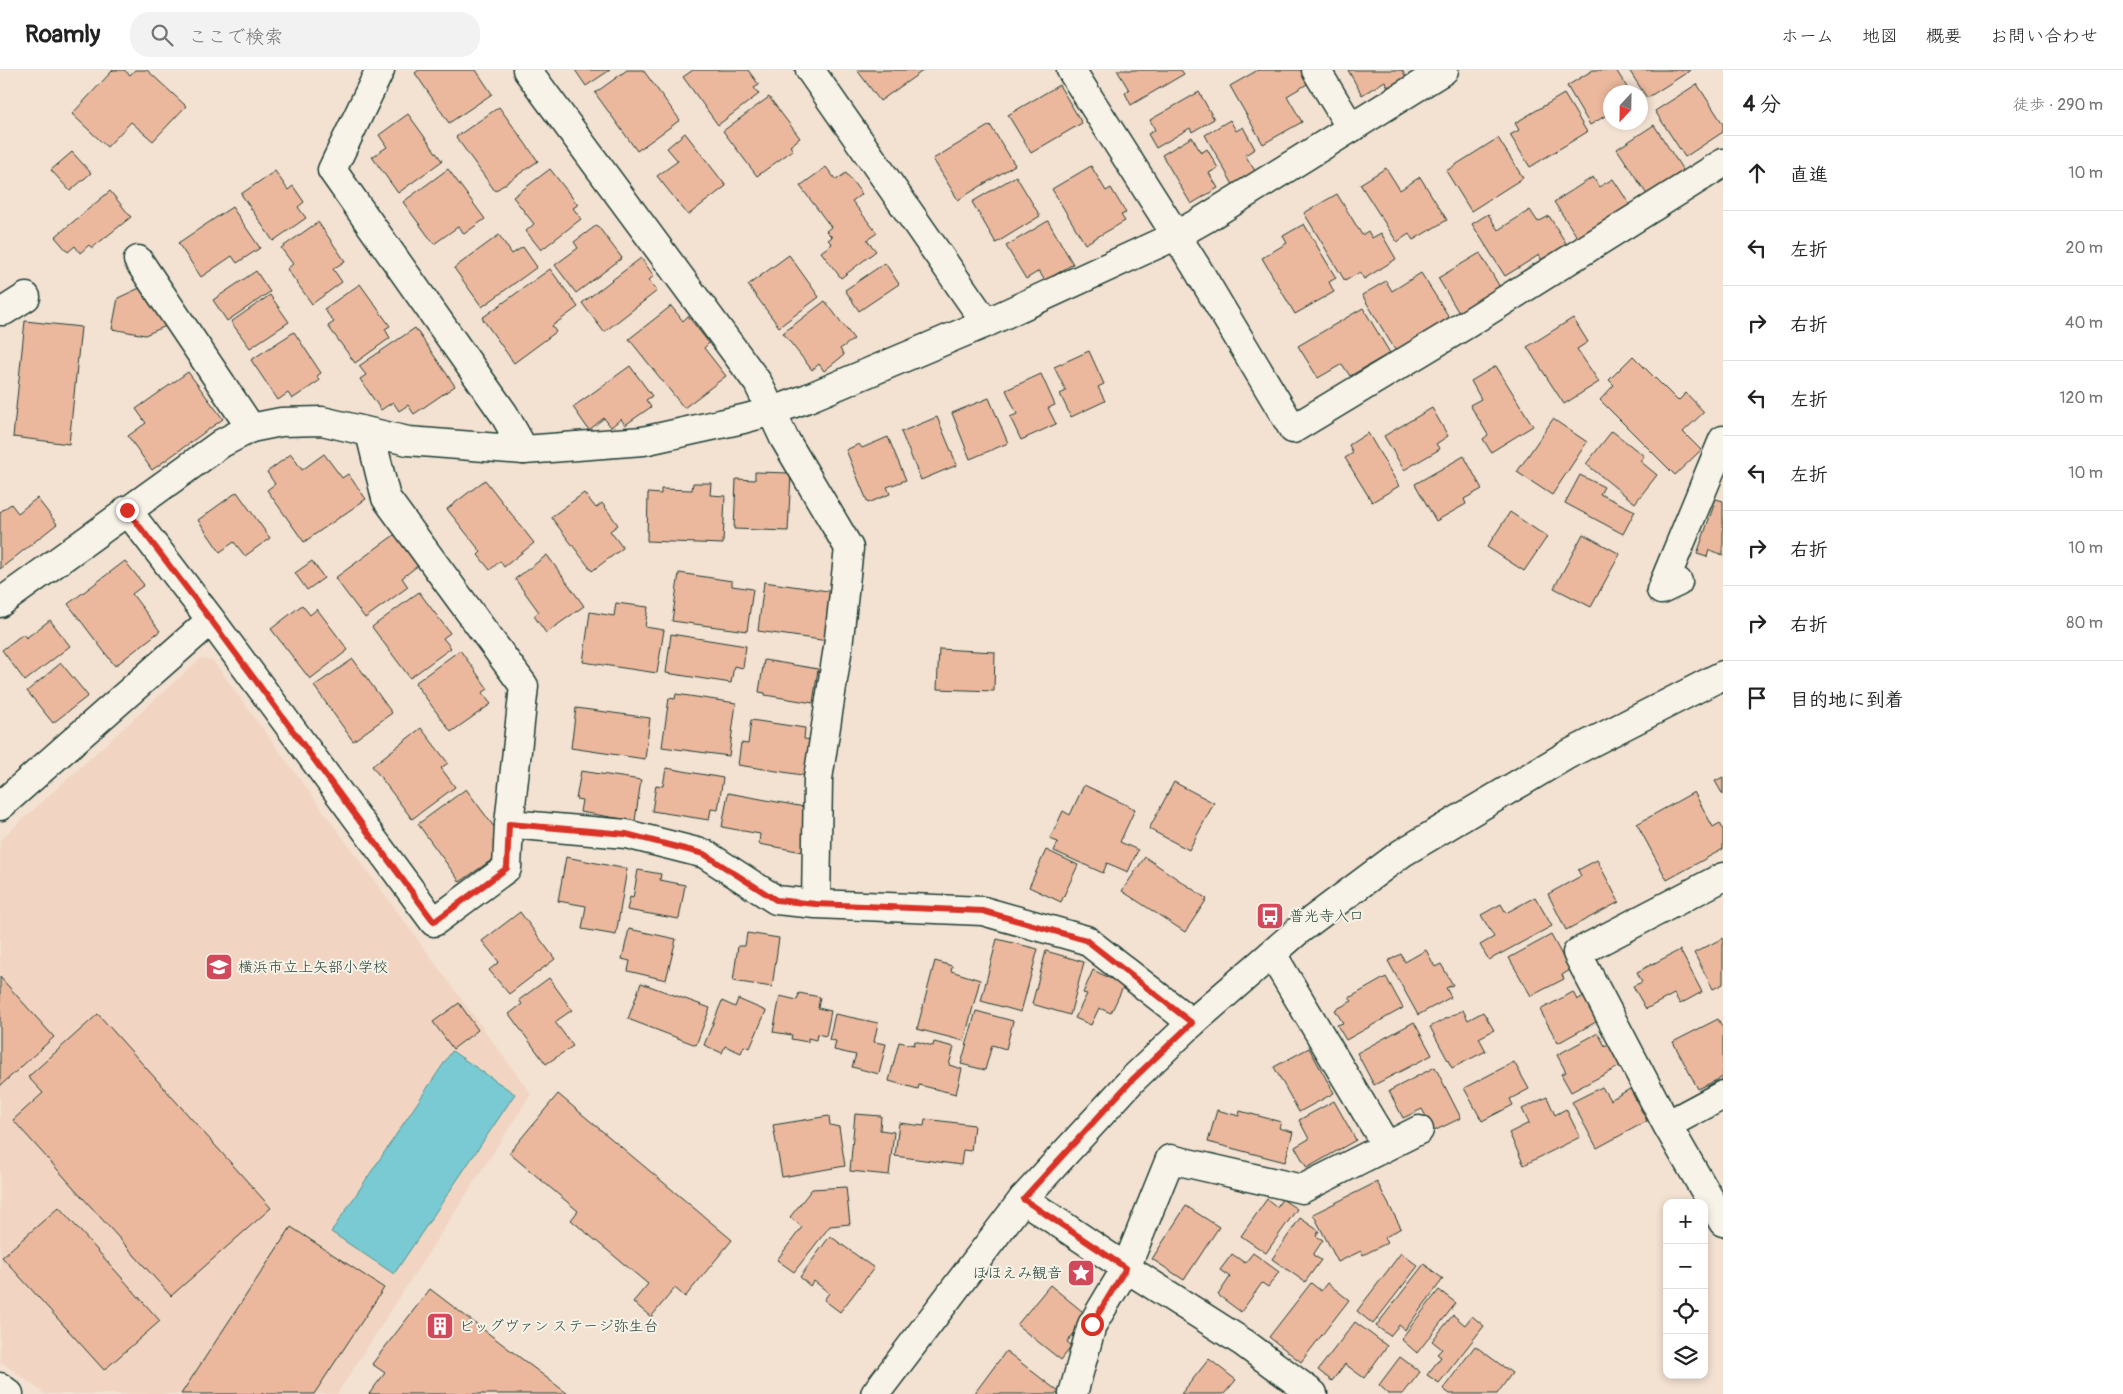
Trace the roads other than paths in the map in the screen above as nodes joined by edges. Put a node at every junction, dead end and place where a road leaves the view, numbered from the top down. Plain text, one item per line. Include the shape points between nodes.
1 (380, 70) edge
2 (527, 70) edge
3 (810, 70) edge
4 (1071, 70) edge
5 (1316, 70) edge
6 (1444, 70) edge
7 (1352, 128) junction
8 (1723, 163) edge
9 (1175, 236) junction
10 (138, 260) dead end
11 (26, 297) dead end
12 (0, 311) edge
13 (986, 323) junction
14 (773, 411) junction
15 (251, 428) junction
16 (370, 433) junction
17 (1723, 440) edge
18 (524, 450) junction
19 (127, 510) junction
20 (1678, 582) dead end
21 (0, 603) edge
22 (211, 620) junction
23 (1723, 675) edge
24 (0, 806) edge
25 (509, 824) junction
26 (1723, 877) edge
27 (816, 904) junction
28 (1272, 954) junction
29 (1192, 1023) junction
30 (1723, 1095) edge
31 (1667, 1124) junction
32 (1419, 1130) dead end
33 (1386, 1145) junction
34 (1023, 1199) junction
35 (1723, 1222) edge
36 (1126, 1268) junction
37 (0, 1387) edge
38 (9, 1394) edge
39 (875, 1394) edge
40 (1072, 1394) edge
41 (1313, 1394) edge

1 - 18 street via 332,170 504,414
2 - 14 street via 758,383
3 - 13 street
4 - 9 street
5 - 7 street
6 - 7 street
7 - 9 street
8 - 9 street via 1293,429
9 - 13 street
10 - 15 street
11 - 12 street
13 - 14 street
14 - 18 street via 643,441
14 - 27 street via 784,438 849,548 818,779
15 - 16 street via 281,422 322,421
15 - 19 street via 222,443
16 - 18 street via 408,441
16 - 25 street via 386,498 524,686
17 - 20 street via 1661,590
19 - 21 street
19 - 22 street
22 - 24 street
22 - 25 street via 434,922 507,868
23 - 28 street via 1567,754 1402,853
25 - 27 street via 626,834 704,854 776,900
26 - 31 street via 1576,953
27 - 29 street via 983,911 1086,940
28 - 29 street
28 - 33 street
29 - 34 street via 1132,1080
30 - 31 street
31 - 35 street
32 - 33 street
33 - 36 street via 1302,1189 1170,1159
34 - 36 street
34 - 39 street
36 - 40 street via 1092,1324
36 - 41 street via 1244,1343
37 - 38 street

